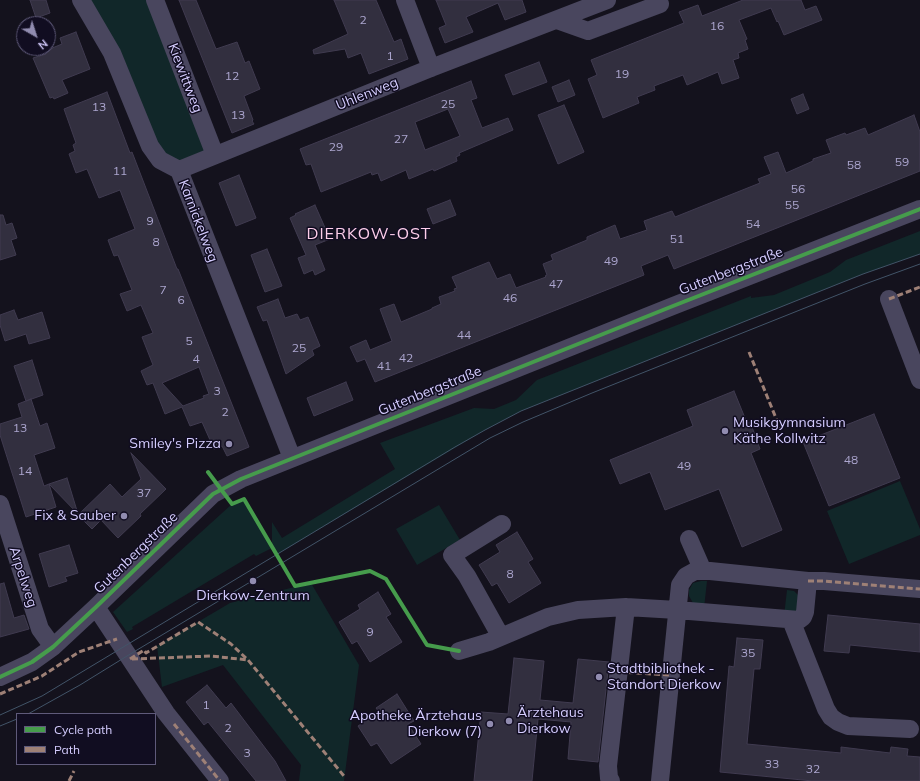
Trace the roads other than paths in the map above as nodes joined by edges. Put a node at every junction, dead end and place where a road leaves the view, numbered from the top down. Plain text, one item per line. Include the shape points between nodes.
1 (81, 0) edge
2 (155, 0) edge
3 (405, 0) edge
4 (607, 0) edge
5 (660, 1) edge
6 (557, 20) junction
7 (432, 68) junction
8 (215, 155) junction
9 (179, 170) junction
10 (920, 209) edge
11 (889, 299) dead end
12 (920, 380) edge
13 (292, 458) junction
14 (0, 504) edge
15 (502, 524) dead end
16 (689, 539) dead end
17 (704, 571) junction
18 (808, 581) junction
19 (920, 589) edge
20 (96, 607) junction
21 (626, 608) junction
22 (677, 610) junction
23 (791, 620) junction
24 (501, 637) junction
25 (53, 647) junction
26 (459, 651) dead end
27 (0, 677) edge
28 (910, 729) dead end
29 (220, 781) edge
30 (611, 781) edge
31 (660, 781) edge

1 - 9 street, Karnickelweg via 112,53 150,146 160,160
2 - 8 street, Kiewittweg
3 - 7 street
4 - 6 street, Uhlenweg
5 - 6 street via 588,31
6 - 7 street, Uhlenweg
7 - 8 street, Uhlenweg
8 - 9 street, Uhlenweg
9 - 13 street, Karnickelweg
10 - 13 street, Gutenbergstraße
11 - 12 street
13 - 20 street, Gutenbergstraße via 241,479 213,494
14 - 25 street, Arpelweg via 40,629
15 - 24 street via 452,555 467,576
16 - 17 street
17 - 18 street
17 - 22 street via 694,571 686,576 680,585
18 - 19 street
18 - 23 street via 803,617
20 - 25 street, Gutenbergstraße
20 - 29 street via 166,713
21 - 22 street
21 - 24 street via 561,613
21 - 30 street via 608,766
22 - 23 street
22 - 31 street
23 - 28 street via 831,717 848,726
24 - 26 street
25 - 27 street, Gutenbergstraße via 32,662

